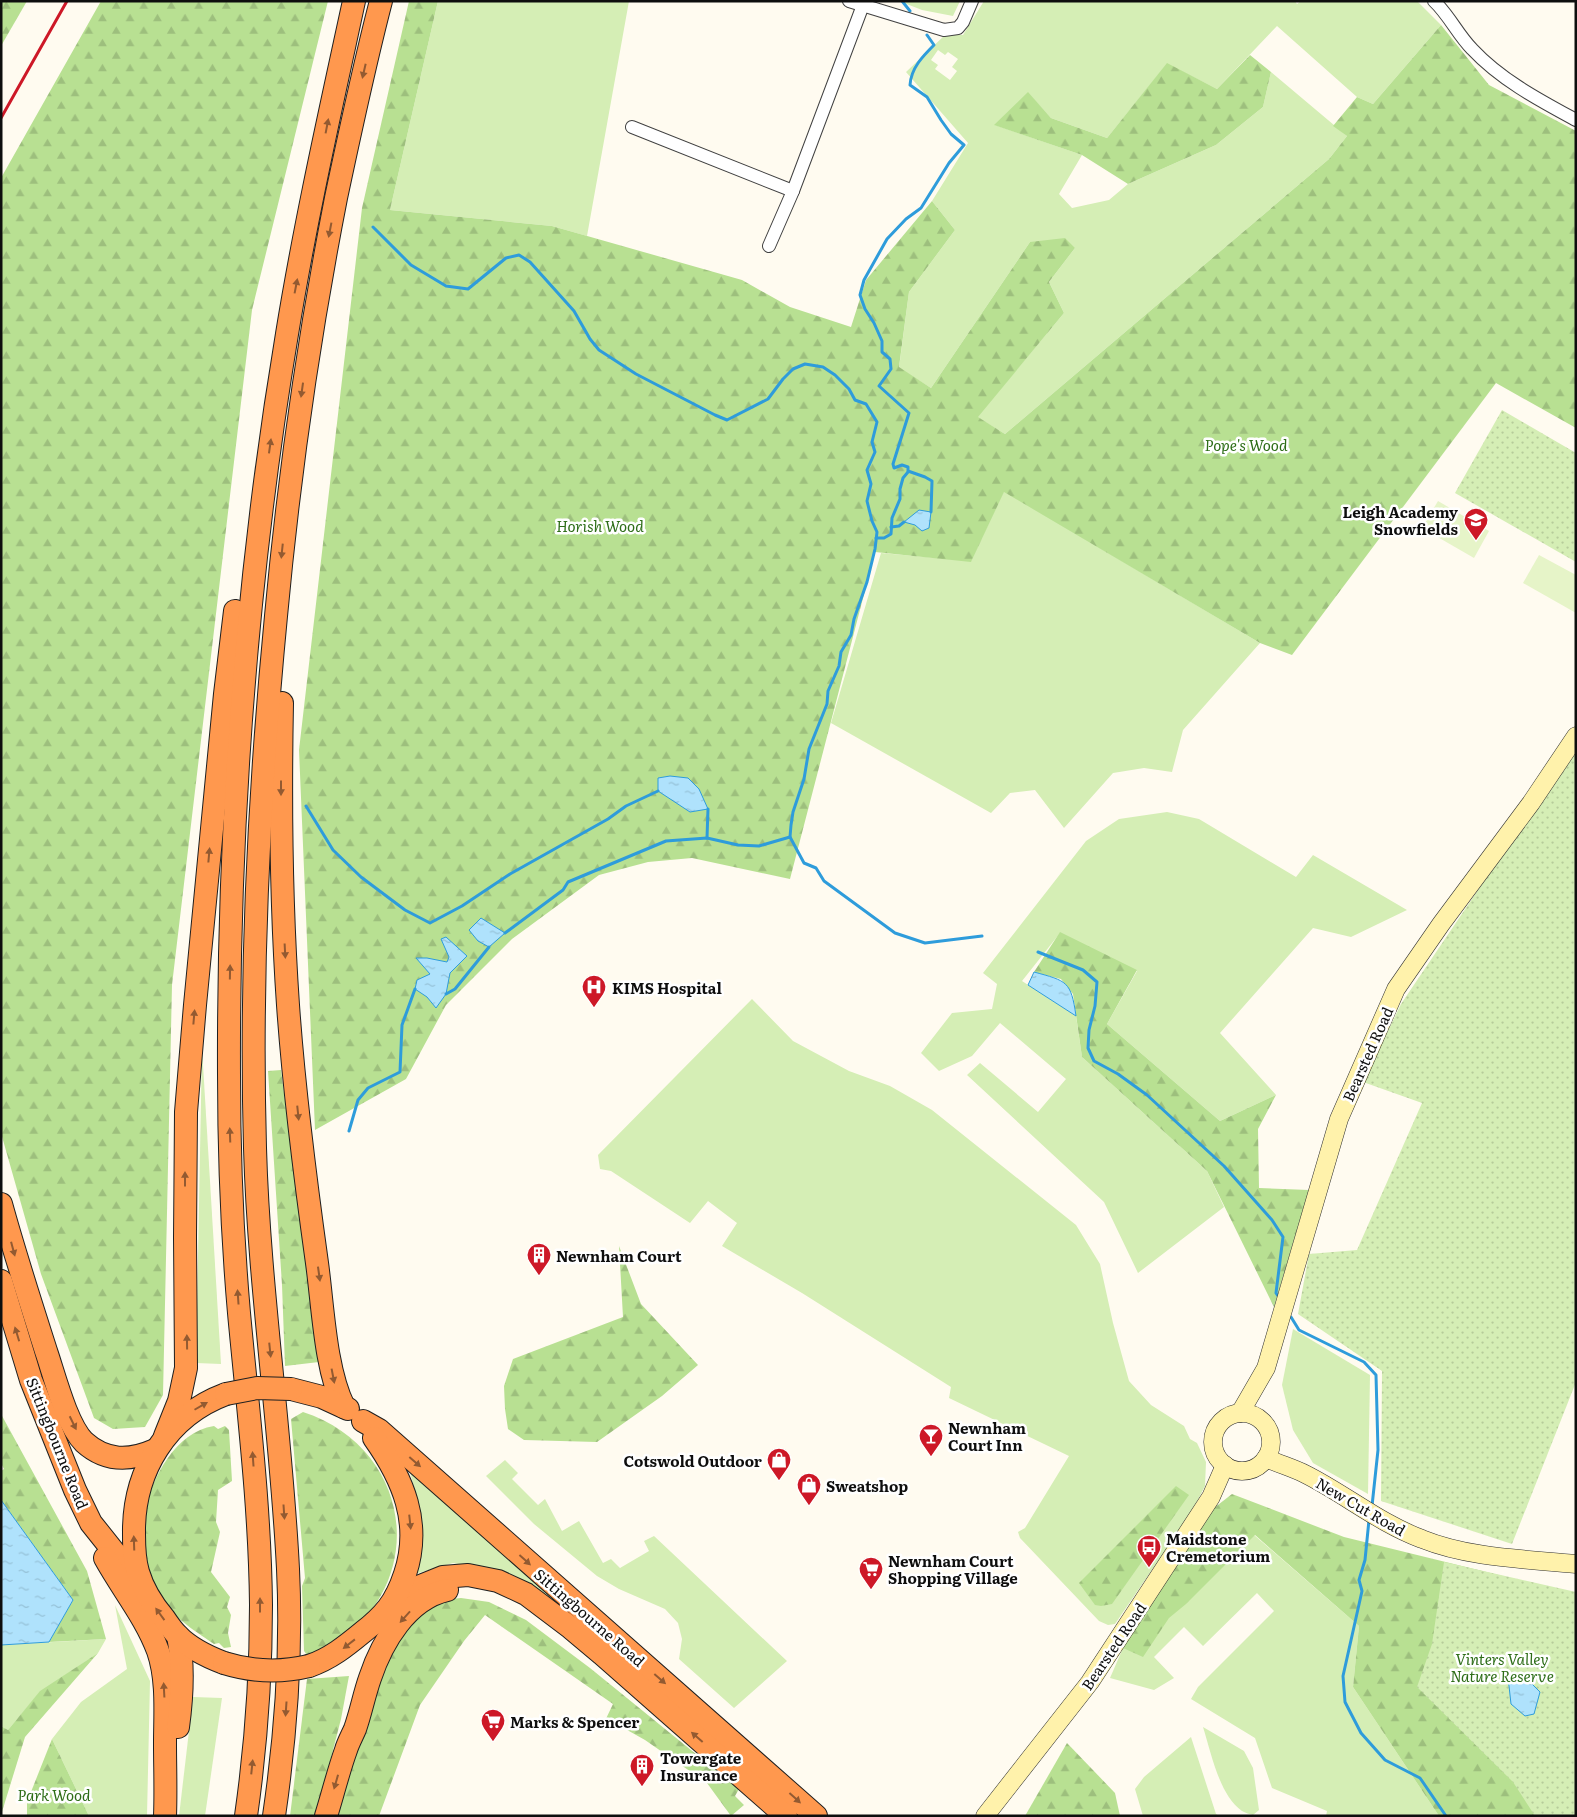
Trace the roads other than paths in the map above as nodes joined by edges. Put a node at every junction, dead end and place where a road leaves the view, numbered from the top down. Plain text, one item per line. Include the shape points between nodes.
1 (354, 1) edge
2 (381, 1) edge
3 (849, 1) edge
4 (972, 1) edge
5 (1434, 1) edge
6 (864, 6) junction
7 (1576, 120) edge
8 (632, 127) dead end
9 (793, 191) junction
10 (769, 246) dead end
11 (263, 494) junction
12 (276, 608) junction
13 (1576, 736) edge
14 (1, 1204) edge
15 (1, 1281) edge
16 (344, 1407) junction
17 (1240, 1413) junction
18 (363, 1421) junction
19 (160, 1443) junction
20 (1266, 1458) junction
21 (1225, 1465) junction
22 (91, 1522) junction
23 (1576, 1564) edge
24 (145, 1590) junction
25 (390, 1605) junction
26 (178, 1636) junction
27 (602, 1654) junction
28 (346, 1749) junction
29 (166, 1791) junction
30 (165, 1816) edge
31 (246, 1816) edge
32 (274, 1816) edge
33 (326, 1816) edge
34 (786, 1816) edge
35 (816, 1816) edge
36 (985, 1816) edge

11 -> 1 highway via 287,332
2 -> 12 highway via 350,131 308,353 285,516
3 - 6 street
4 - 6 street via 958,28 944,30
5 - 7 street via 1471,49 1497,72
6 - 9 street
8 - 9 street
9 - 10 street
19 -> 11 highway via 179,1401 186,1368 186,1112 194,1014 235,610
31 -> 11 highway via 258,1716 260,1603 255,1490 234,1240 229,1012 237,758
12 -> 16 highway via 282,683 280,794 291,1048 328,1344 336,1388
12 -> 32 highway via 260,814 254,1052 262,1267 288,1573 286,1706
13 - 17 street, Bearsted Road via 1396,989 1339,1119 1266,1368
14 -> 19 highway, Sittingbourne Road via 55,1378 81,1438 97,1452 128,1459 143,1455
22 -> 15 highway, Sittingbourne Road via 39,1401
16 - 18 highway, Sittingbourne Road
19 -> 16 highway, Sittingbourne Road, bridge via 204,1404 245,1389 291,1388 322,1396
17 - 20 street via 1258,1417 1270,1432 1270,1450
17 - 21 street via 1223,1420 1214,1436 1215,1452
18 -> 25 highway via 391,1462 403,1487 409,1512 411,1547 407,1567
18 -> 35 highway, Sittingbourne Road via 379,1430
24 -> 19 highway via 135,1560 134,1524 138,1490
20 - 21 street via 1247,1471
20 - 23 street, New Cut Road via 1305,1474 1386,1523 1423,1540 1488,1554
21 - 36 street, Bearsted Road via 1211,1497 1090,1682
22 - 24 highway, Sittingbourne Road
29 -> 22 highway via 161,1662 145,1625 97,1543
26 -> 24 highway
25 -> 26 highway, bridge via 338,1652 308,1666 283,1671 264,1671 224,1663 201,1653
25 - 27 highway, Sittingbourne Road via 443,1577 468,1575 498,1581 526,1594
25 - 28 highway via 358,1675
26 - 29 highway via 181,1670 178,1724
27 -> 28 highway via 566,1637 521,1604 496,1594 468,1589 438,1592 409,1612 388,1639 370,1677
34 -> 27 highway, Sittingbourne Road
28 -> 33 highway
29 - 30 highway

